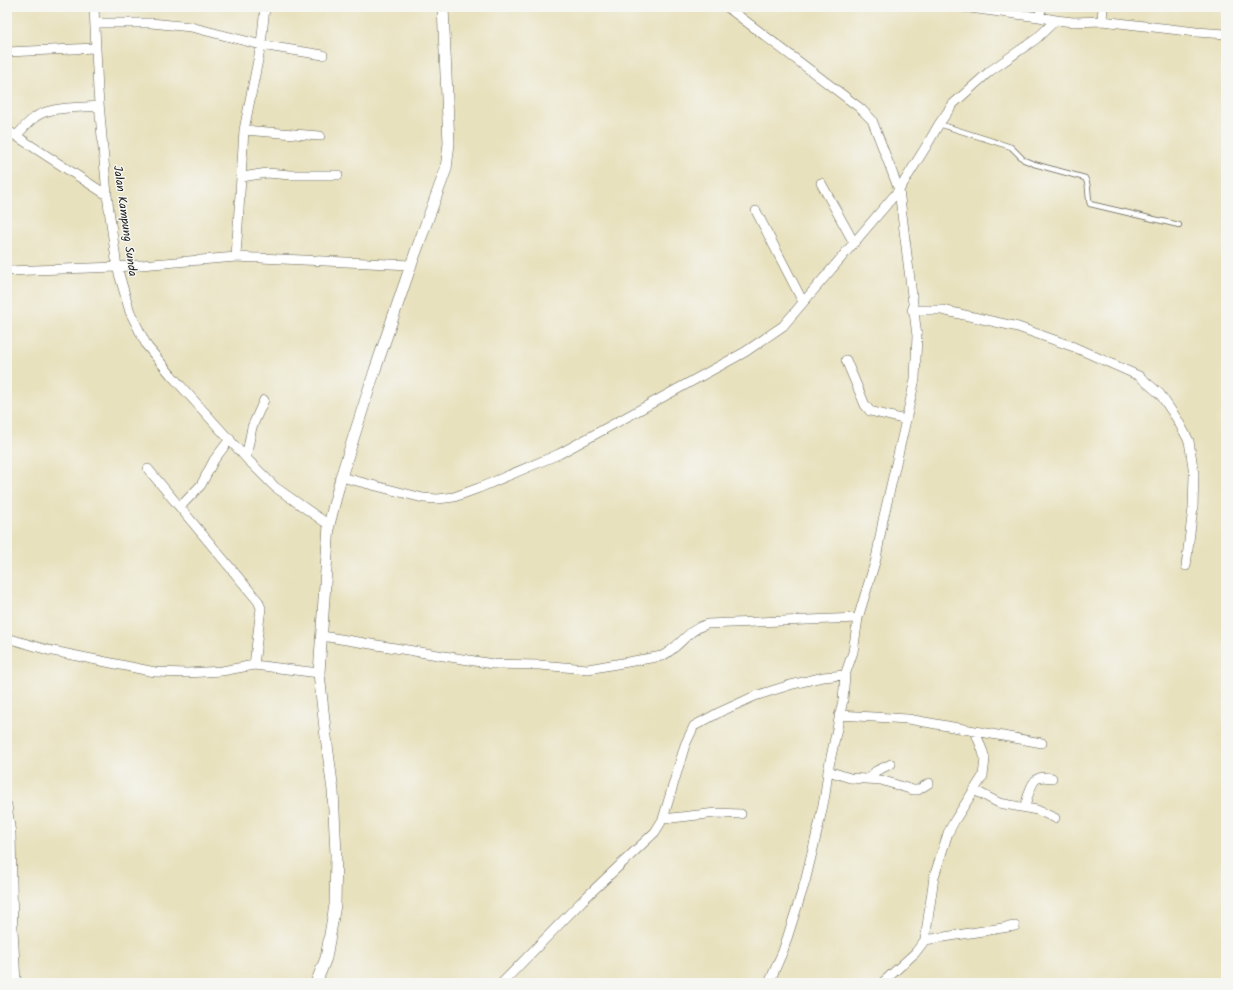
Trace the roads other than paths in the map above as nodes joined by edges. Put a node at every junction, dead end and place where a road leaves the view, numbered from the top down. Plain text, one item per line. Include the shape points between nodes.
1 (94, 7) edge
2 (265, 7) edge
3 (443, 7) edge
4 (727, 7) edge
5 (962, 7) edge
6 (1042, 7) edge
7 (1103, 7) edge
8 (1040, 17) junction
9 (1056, 20) junction
10 (1102, 21) junction
11 (95, 23) junction
12 (1226, 34) edge
13 (261, 46) junction
14 (95, 48) junction
15 (7, 52) edge
16 (323, 55) dead end
17 (99, 106) junction
18 (939, 124) junction
19 (7, 130) edge
20 (244, 130) junction
21 (16, 136) junction
22 (320, 136) dead end
23 (338, 175) dead end
24 (242, 177) junction
25 (821, 183) dead end
26 (899, 190) junction
27 (107, 195) junction
28 (756, 211) dead end
29 (1179, 225) dead end
30 (854, 243) junction
31 (236, 257) junction
32 (411, 265) junction
33 (117, 267) junction
34 (7, 271) edge
35 (803, 302) junction
36 (912, 310) junction
37 (846, 360) dead end
38 (264, 400) dead end
39 (906, 420) junction
40 (230, 440) junction
41 (246, 458) junction
42 (148, 470) dead end
43 (341, 477) junction
44 (180, 507) junction
45 (329, 525) junction
46 (1186, 566) dead end
47 (858, 618) junction
48 (322, 636) junction
49 (7, 638) edge
50 (254, 665) junction
51 (319, 673) junction
52 (846, 675) junction
53 (840, 715) junction
54 (975, 731) junction
55 (1042, 743) dead end
56 (891, 764) dead end
57 (828, 771) junction
58 (869, 778) junction
59 (1052, 778) dead end
60 (929, 783) dead end
61 (974, 790) junction
62 (7, 805) edge
63 (1025, 807) junction
64 (741, 814) dead end
65 (1055, 818) dead end
66 (663, 819) junction
67 (1015, 926) dead end
68 (10, 928) edge
69 (925, 940) junction
70 (16, 983) edge
71 (316, 983) edge
72 (502, 983) edge
73 (769, 983) edge
74 (882, 983) edge

1 - 11 street, Jalan Kampung Sunda
2 - 13 street
3 - 32 street via 448,156 446,169
4 - 26 street via 860,108 872,120
5 - 8 street
6 - 8 street
7 - 10 street
8 - 9 street
9 - 10 street
9 - 18 street via 1036,39 990,71 945,113
10 - 12 street
11 - 13 street via 151,23 191,27
11 - 14 street, Jalan Kampung Sunda
13 - 16 street
13 - 20 street
14 - 15 street
14 - 17 street, Jalan Kampung Sunda
17 - 21 street via 42,113 34,117
17 - 27 street, Jalan Kampung Sunda
18 - 26 street
18 - 29 lane via 1011,147 1024,160 1034,164 1085,178 1088,183 1090,204
19 - 21 street
20 - 22 street
20 - 24 street
21 - 27 street
23 - 24 street via 267,173
24 - 31 street
25 - 30 street
26 - 30 street
26 - 36 street
27 - 33 street, Jalan Kampung Sunda
28 - 35 street
30 - 35 street
31 - 32 street
31 - 33 street
32 - 43 street
33 - 34 street
33 - 40 street, Jalan Kampung Sunda via 130,312 147,346
35 - 43 street via 783,326 745,352 559,454 479,488 454,497 423,498
36 - 39 street via 916,336 915,380
36 - 46 street via 942,310 1018,327 1074,347 1139,376 1160,394 1189,441 1194,474
37 - 39 street via 870,411
38 - 41 street via 252,427
39 - 47 street via 876,559
40 - 41 street, Jalan Kampung Sunda
40 - 44 street via 214,460 201,485
41 - 45 street, Jalan Kampung Sunda via 275,488
42 - 44 street
43 - 45 street
44 - 50 street via 258,601 261,608
45 - 48 street
47 - 48 street via 707,624 698,627 662,656 588,669 493,664
47 - 52 street via 853,652
48 - 51 street
49 - 50 street via 48,650 154,672 222,671
50 - 51 street
51 - 71 street via 333,791 336,854 335,905 326,958
52 - 53 street
52 - 66 street via 824,677 755,696 694,726 685,745
53 - 54 street via 908,719
53 - 57 street
54 - 55 street
54 - 61 street via 985,759 983,776
56 - 58 street
57 - 58 street via 850,778
57 - 73 street via 805,882 783,951
58 - 60 street via 913,790 918,790
59 - 63 street via 1036,779
61 - 63 street via 999,803
61 - 69 street via 954,820 944,844 934,877
62 - 68 street via 11,834
63 - 65 street
64 - 66 street via 716,813
66 - 72 street via 655,832 582,901
67 - 69 street
68 - 70 street
69 - 74 street via 916,953

